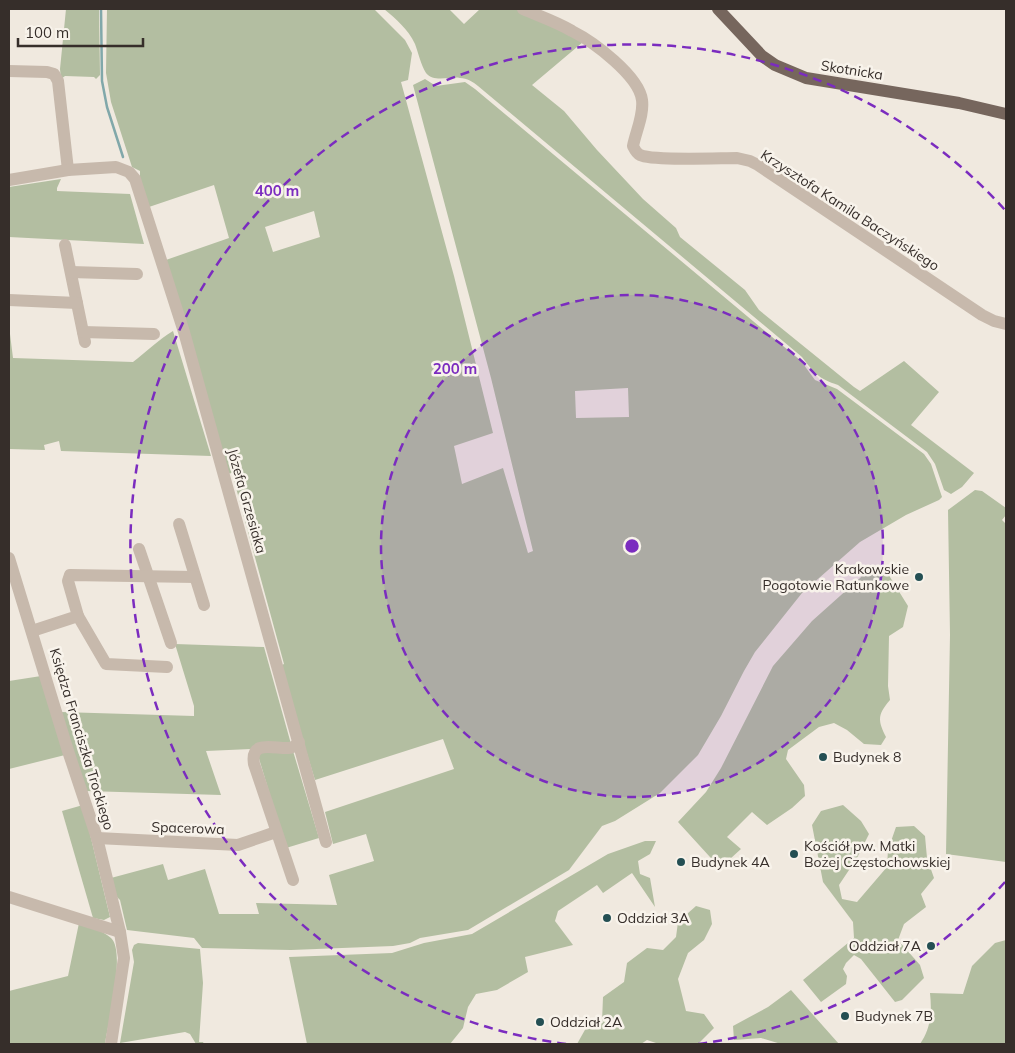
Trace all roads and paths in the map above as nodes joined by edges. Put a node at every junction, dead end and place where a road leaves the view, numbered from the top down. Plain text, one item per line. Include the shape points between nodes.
1 (523, 9) edge
2 (718, 9) edge
3 (9, 71) edge
4 (1006, 114) edge
5 (68, 170) junction
6 (9, 180) edge
7 (65, 245) dead end
8 (71, 272) junction
9 (137, 274) dead end
10 (9, 300) edge
11 (77, 303) junction
12 (1006, 324) edge
13 (154, 334) dead end
14 (179, 524) dead end
15 (138, 550) dead end
16 (9, 558) edge
17 (149, 577) junction
18 (195, 577) junction
19 (204, 604) dead end
20 (78, 616) junction
21 (32, 631) junction
22 (171, 643) dead end
23 (168, 667) dead end
24 (299, 742) junction
25 (276, 832) junction
26 (97, 838) junction
27 (326, 842) dead end
28 (292, 880) dead end
29 (9, 897) edge
30 (120, 932) junction
31 (111, 1044) edge

1 - 12 street, Krzysztofa Kamila Baczyńskiego via 590,42 637,84 642,102 633,146 642,156 750,161 982,316
2 - 4 main road, Skotnicka via 762,56 806,78
3 - 5 street via 54,74 58,81
5 - 6 street
5 - 24 street, Józefa Grzesiaka via 116,167 129,172 135,179 184,332
7 - 8 street
8 - 9 street
8 - 11 street
10 - 11 street
11 - 13 street via 84,337
14 - 18 street
15 - 17 street
16 - 21 street, Księdza Franciszka Trockiego
17 - 18 street
17 - 20 street via 70,575 68,581
17 - 22 street
18 - 19 street
20 - 21 street
20 - 23 street via 106,664
21 - 26 street, Księdza Franciszka Trockiego
24 - 25 street via 290,748 262,747 252,755
24 - 27 street, Józefa Grzesiaka
25 - 26 street, Spacerowa via 238,845
25 - 28 street
26 - 30 street, Księdza Franciszka Trockiego
29 - 30 street
30 - 31 street via 124,958

